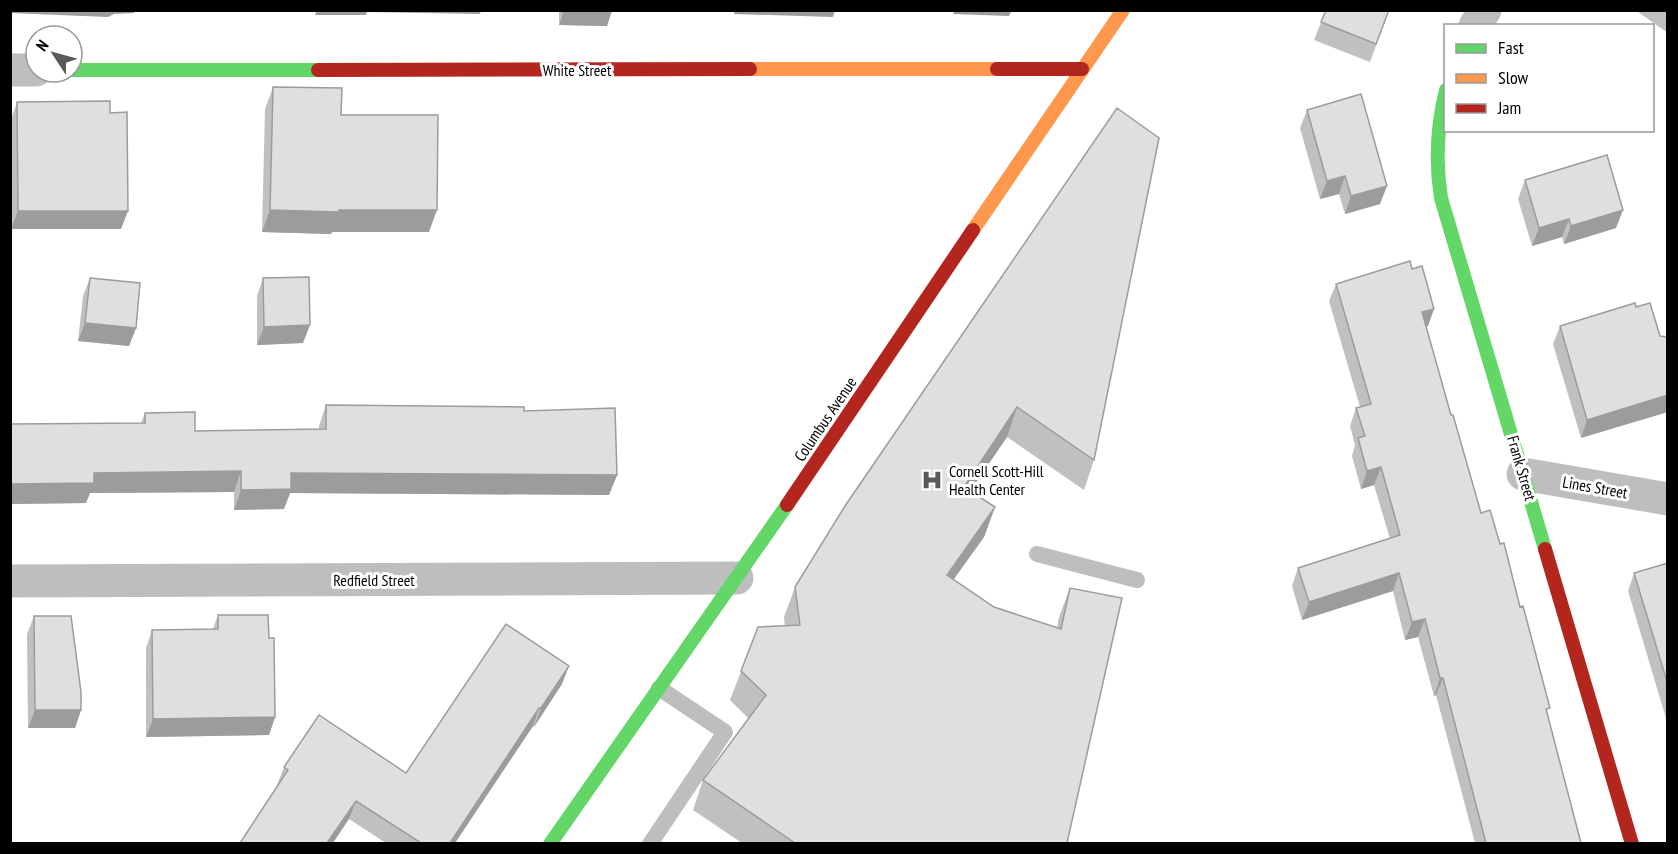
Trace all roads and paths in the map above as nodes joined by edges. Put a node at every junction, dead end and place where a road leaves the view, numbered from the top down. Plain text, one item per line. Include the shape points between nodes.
1 (1123, 10) edge
2 (1485, 10) edge
3 (1476, 24) edge
4 (1082, 69) junction
5 (84, 70) edge
6 (1444, 103) edge
7 (1523, 474) junction
8 (1668, 499) edge
9 (1038, 554) dead end
10 (737, 578) junction
11 (1137, 580) dead end
12 (10, 581) edge
13 (659, 688) junction
14 (550, 843) edge
15 (650, 843) edge
16 (1632, 843) edge

1 - 4 street, Columbus Avenue
2 - 3 street
4 - 5 street, White Street
4 - 10 street, Columbus Avenue
6 - 7 street, Frank Street via 1436,154 1437,175
7 - 8 street, Lines Street
7 - 16 street, Frank Street
9 - 11 lane
10 - 12 street, Redfield Street
10 - 13 street, Columbus Avenue
13 - 14 street, Columbus Avenue
13 - 15 lane via 725,732

